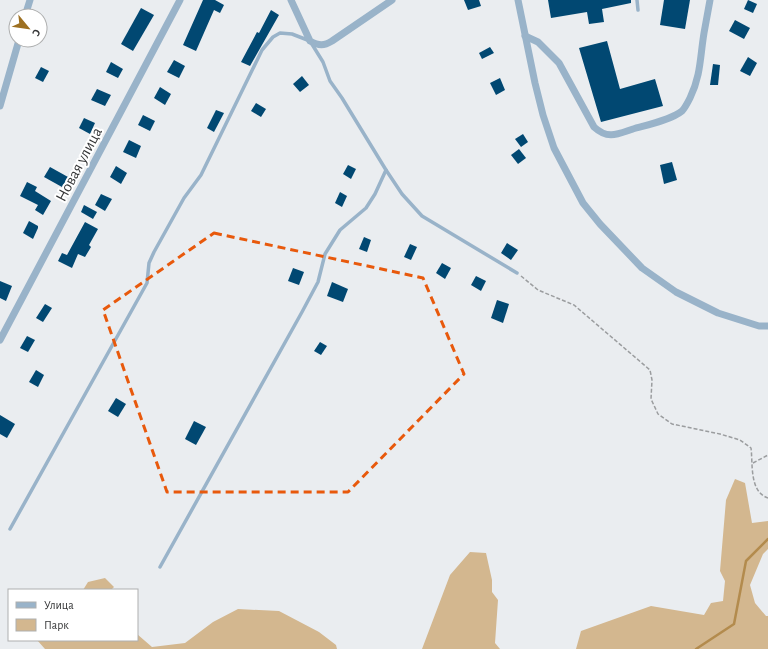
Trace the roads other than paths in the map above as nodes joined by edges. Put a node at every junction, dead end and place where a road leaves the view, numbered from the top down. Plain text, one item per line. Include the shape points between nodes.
1 (180, 0) edge
2 (291, 0) edge
3 (392, 0) edge
4 (518, 0) edge
5 (637, 0) edge
6 (710, 0) edge
7 (638, 10) dead end
8 (525, 36) junction
9 (310, 42) junction
10 (17, 48) edge
11 (0, 106) edge
12 (386, 170) junction
13 (517, 273) road end
14 (768, 326) edge
15 (0, 340) edge
16 (10, 529) dead end
17 (160, 567) dead end

1 - 15 street, Новая улица
2 - 9 street
3 - 9 street via 332,41 324,45
4 - 8 street
5 - 7 lane
6 - 8 street via 699,73 694,90 682,111 672,117 618,134 606,135 594,127 560,63 538,42
8 - 14 street via 543,115 554,148 584,203 600,224 642,268 676,292 718,313 759,326
9 - 12 lane via 323,62 330,81
9 - 16 lane via 292,34 280,33 262,50 201,175 184,198 154,252 149,263 148,283
10 - 11 street
12 - 13 lane via 402,194 422,216
12 - 17 lane via 366,208 340,230 325,254 318,282

